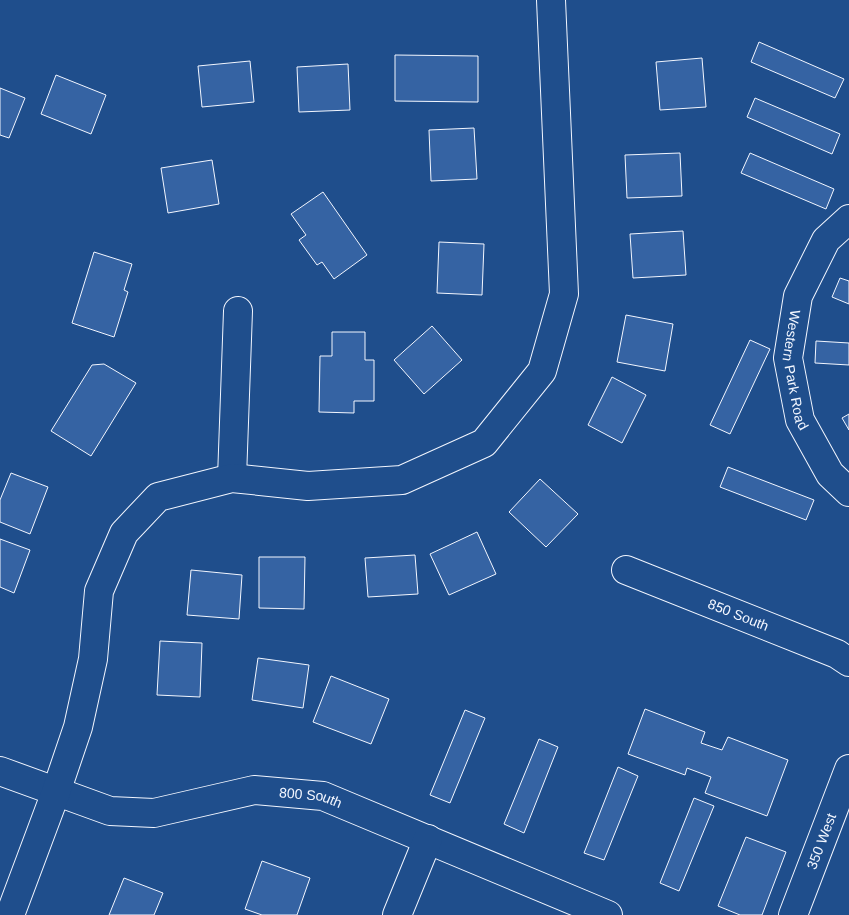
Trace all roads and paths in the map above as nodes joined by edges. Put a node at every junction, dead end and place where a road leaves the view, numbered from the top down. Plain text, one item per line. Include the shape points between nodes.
1 (551, 0) edge
2 (849, 219) edge
3 (238, 310) dead end
4 (232, 478) junction
5 (849, 492) edge
6 (626, 570) dead end
7 (849, 662) edge
8 (849, 769) edge
9 (0, 771) edge
10 (56, 792) junction
11 (428, 839) junction
12 (10, 915) edge
13 (397, 915) edge
14 (608, 915) edge
15 (793, 915) edge

1 - 4 street via 564,294 542,371 484,444 402,480 308,486
2 - 5 street, Western Park Road via 826,240 798,296 788,358 800,420 830,474
3 - 4 street
4 - 10 street via 158,498 124,533 99,591 93,659 78,727
6 - 7 street, 850 South via 837,654
8 - 15 street, 350 West
9 - 10 street, 800 South
10 - 11 street, 800 South via 110,811 154,813 254,790 323,796
10 - 12 street
11 - 13 street
11 - 14 street, 800 South

